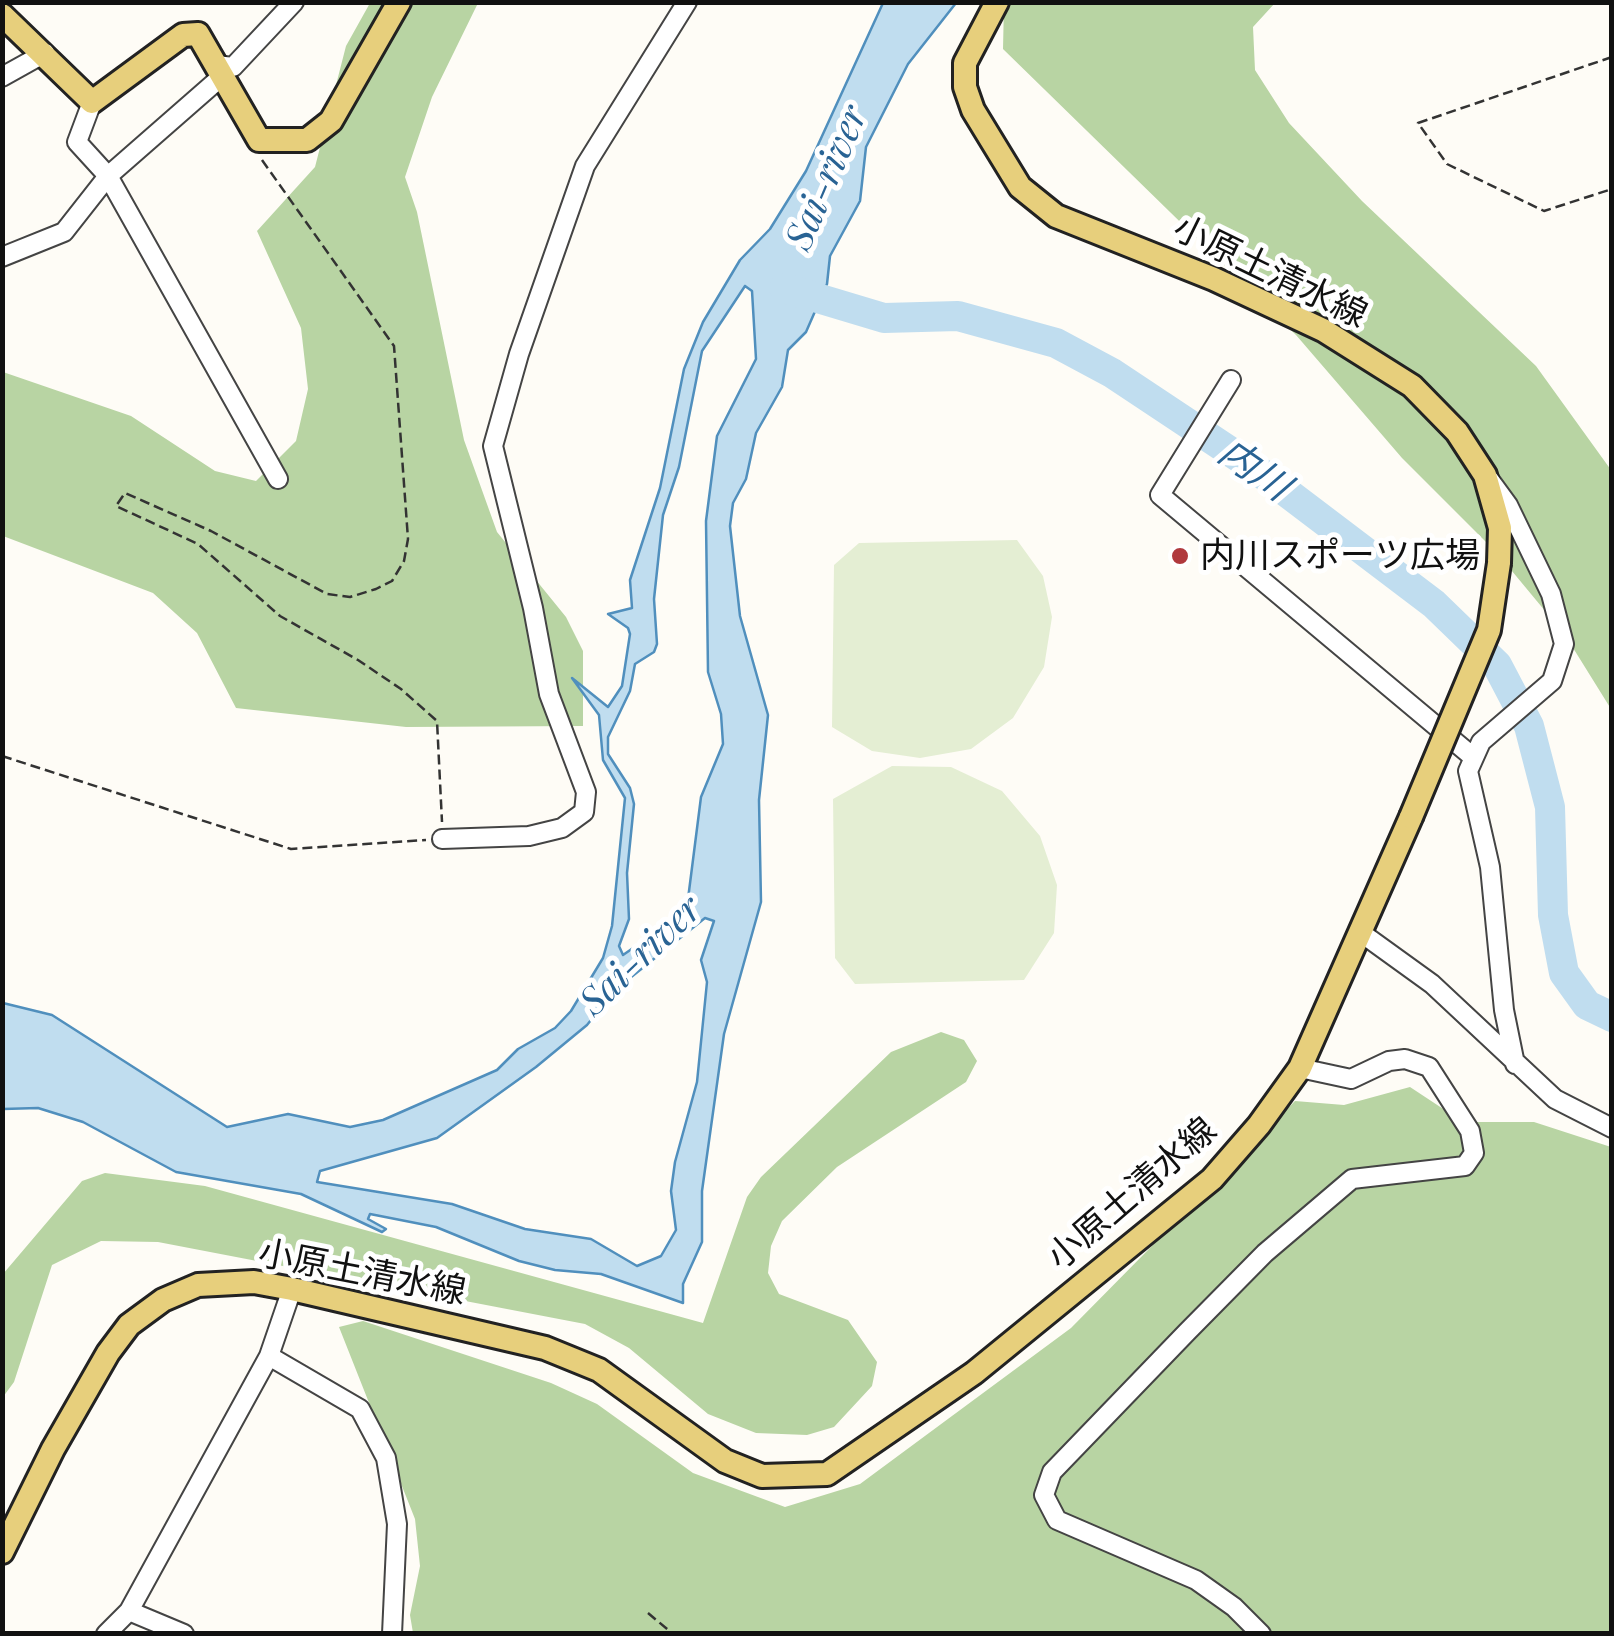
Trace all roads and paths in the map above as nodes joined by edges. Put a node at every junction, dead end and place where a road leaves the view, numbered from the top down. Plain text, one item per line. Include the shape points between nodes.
1 (294, 2) edge
2 (398, 2) edge
3 (687, 2) edge
4 (997, 2) edge
5 (2, 14) edge
6 (45, 52) junction
7 (1612, 58) edge
8 (218, 71) junction
9 (2, 76) edge
10 (92, 102) junction
11 (260, 140) junction
12 (108, 176) junction
13 (1612, 189) edge
14 (2, 257) edge
15 (1231, 380) dead end
16 (1486, 474) junction
17 (278, 479) dead end
18 (1477, 750) junction
19 (2, 756) edge
20 (442, 839) junction
21 (1360, 932) junction
22 (1516, 1064) junction
23 (1300, 1068) junction
24 (1612, 1128) edge
25 (292, 1289) junction
26 (269, 1356) junction
27 (2, 1552) edge
28 (129, 1611) junction
29 (648, 1613) dead end
30 (106, 1634) edge
31 (184, 1634) edge
32 (392, 1634) edge
33 (673, 1634) edge
34 (1261, 1634) edge

1 - 8 street via 234,67
2 - 11 main road via 331,122 307,140
3 - 20 street via 585,166 493,446 549,694 586,792 584,812 562,828 529,836
4 - 16 main road, 小原土清水線 via 966,63 966,87 1020,187 1056,216 1214,279 1338,339 1412,386
5 - 6 main road
6 - 9 street
6 - 10 main road
7 - 13 path via 1418,123 1447,164 1544,211
8 - 10 main road via 198,34 183,34
8 - 11 main road
8 - 12 street
10 - 12 street via 77,142
11 - 20 path via 252,145 394,346 404,561 392,582 376,590 327,594 126,494 116,506 198,544 280,616 386,679 437,721
12 - 14 street via 64,232
12 - 17 street
15 - 18 street via 1160,496
16 - 18 street via 1552,594 1564,644 1552,681
16 - 21 main road, 小原土清水線, bridge via 1500,528 1489,630
18 - 22 street via 1468,770 1490,867
19 - 20 path via 291,849
21 - 22 street via 1432,984
21 - 23 main road, 小原土清水線
22 - 24 street via 1555,1099
23 - 25 main road, 小原土清水線 via 1260,1125 1198,1192 974,1373 827,1474 762,1476 724,1461 599,1370 545,1348
23 - 34 street via 1351,1079 1389,1061 1429,1068 1470,1131 1474,1153 1465,1166 1352,1180 1265,1253 1187,1332 1052,1472 1044,1495 1057,1520 1196,1580
25 - 26 street
25 - 27 main road, 小原土清水線 via 254,1282 198,1286 163,1300 129,1326 52,1449
26 - 28 street
26 - 32 street via 360,1409 386,1458 397,1524
28 - 30 street
28 - 31 street
29 - 33 path

